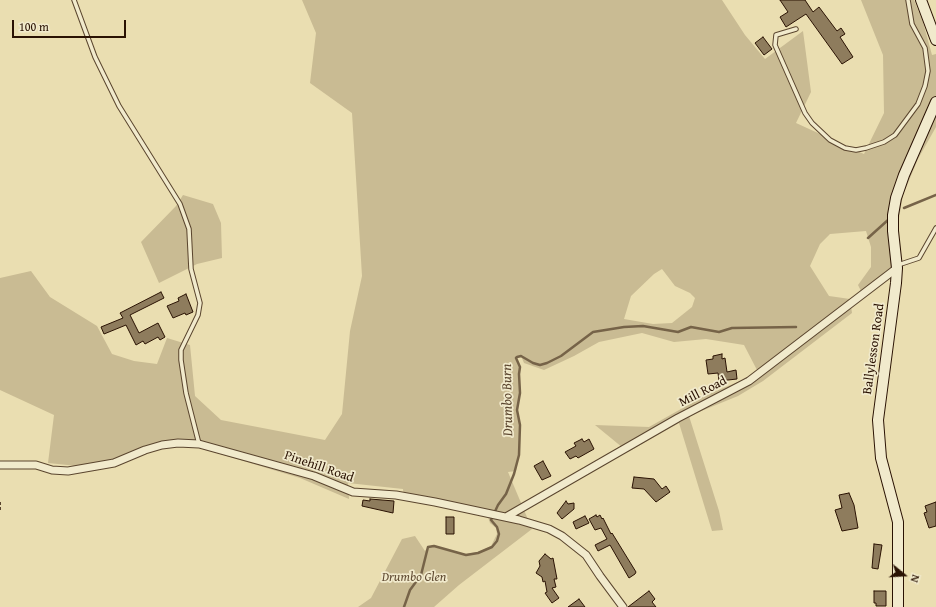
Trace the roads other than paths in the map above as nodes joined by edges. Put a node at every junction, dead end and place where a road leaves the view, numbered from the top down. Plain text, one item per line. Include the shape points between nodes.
1 (74, 0) edge
2 (908, 0) edge
3 (921, 0) edge
4 (796, 29) dead end
5 (936, 40) edge
6 (936, 102) edge
7 (936, 228) edge
8 (897, 267) junction
9 (199, 444) junction
10 (0, 465) edge
11 (502, 516) junction
12 (623, 607) edge
13 (898, 607) edge

1 - 9 lane via 95,57 119,106 180,204 189,229 191,269 200,303 198,315 181,350 181,360 186,393
2 - 4 lane via 912,24 925,48 928,71 925,86 918,104 895,135 866,148 845,148 830,140 812,124 805,113 775,45 776,35
3 - 5 main road
6 - 8 main road, Ballylesson Road via 896,198 893,231
7 - 8 lane via 919,258
8 - 11 street, Mill Road via 749,381
8 - 13 main road, Ballylesson Road via 878,420 881,458 898,522
9 - 10 street, Pinehill Road via 162,445 114,463 68,471 36,465
9 - 11 street, Pinehill Road via 314,476 353,492 396,495
11 - 12 street, Pinehill Road via 548,529 575,545 586,555

